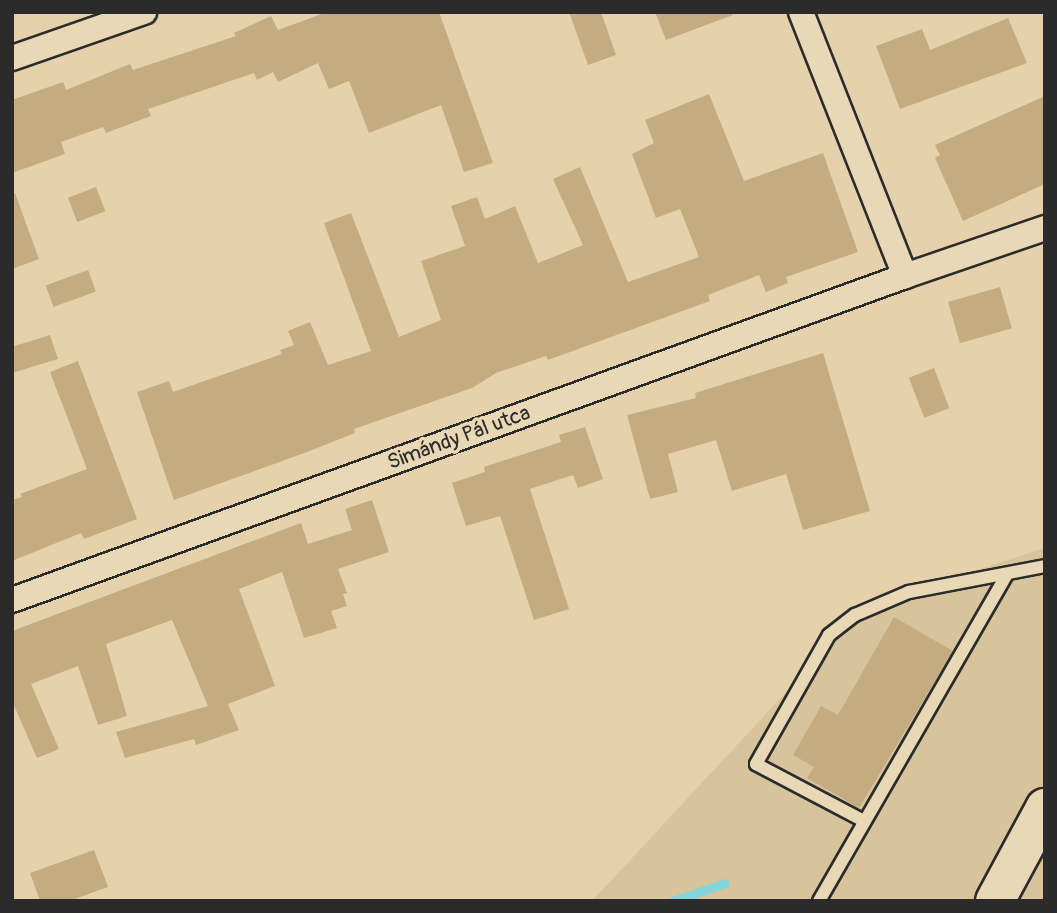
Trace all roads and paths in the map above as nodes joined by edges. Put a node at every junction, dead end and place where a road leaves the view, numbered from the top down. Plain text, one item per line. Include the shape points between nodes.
1 (144, 12) edge
2 (801, 12) edge
3 (12, 58) edge
4 (1045, 228) edge
5 (905, 276) junction
6 (1045, 566) edge
7 (1007, 574) junction
8 (12, 600) edge
9 (1045, 808) edge
10 (864, 821) junction
11 (818, 901) edge
12 (995, 901) edge

1 - 3 street
2 - 5 street
4 - 5 street, Simándy Pál utca
5 - 8 street, Simándy Pál utca
6 - 7 lane
7 - 10 lane
7 - 10 lane via 909,592 855,615 829,635 757,764
9 - 12 main road
10 - 11 lane

